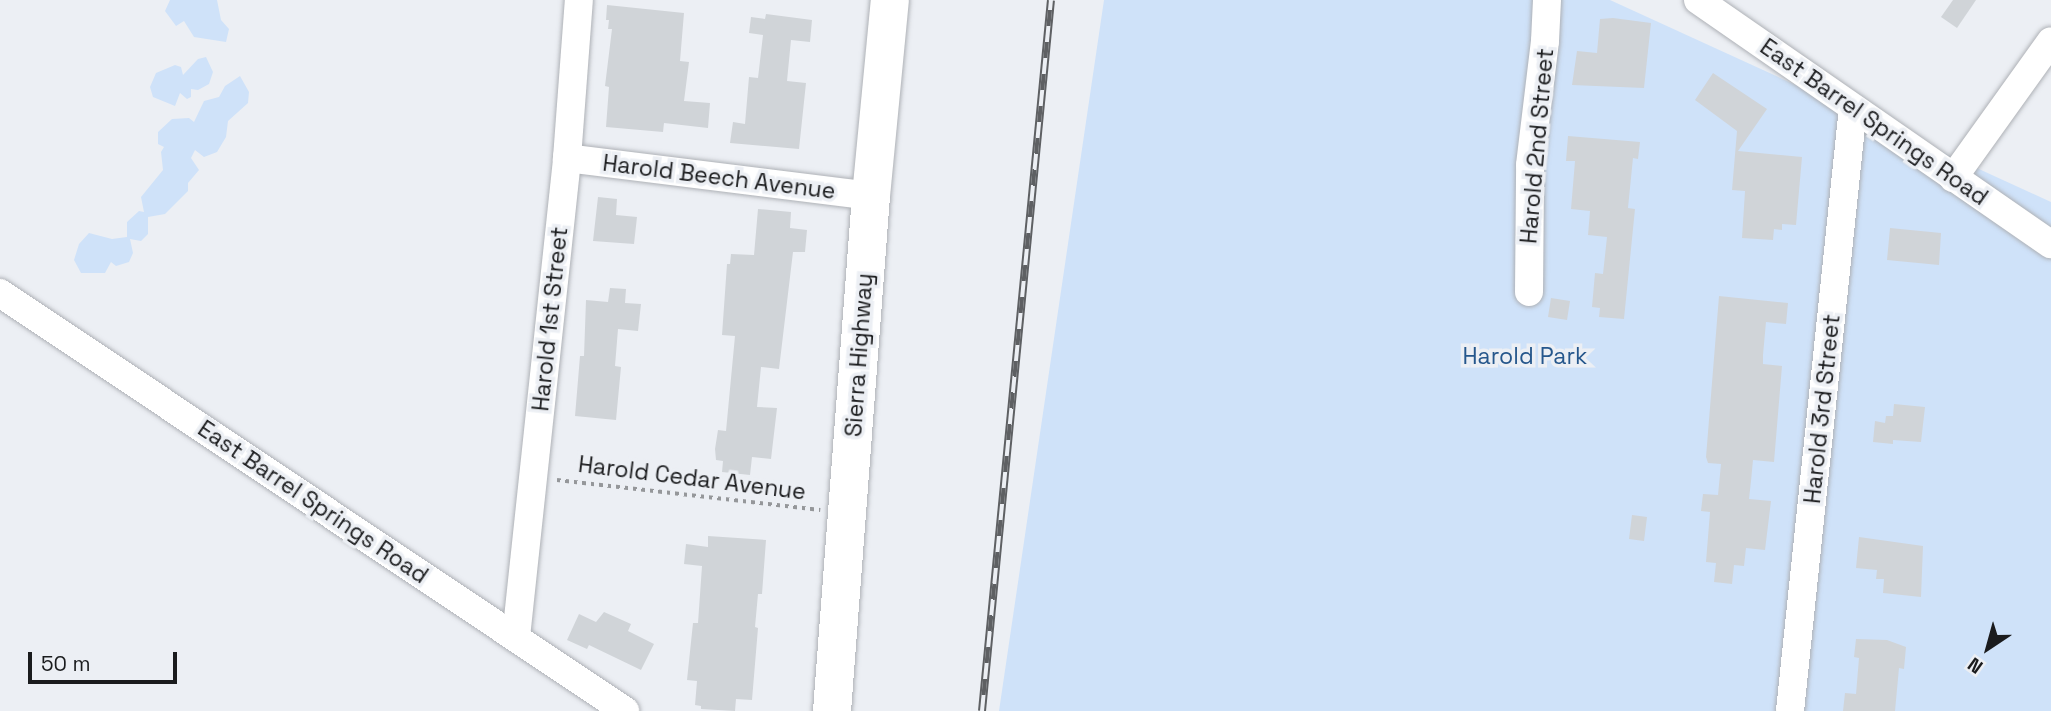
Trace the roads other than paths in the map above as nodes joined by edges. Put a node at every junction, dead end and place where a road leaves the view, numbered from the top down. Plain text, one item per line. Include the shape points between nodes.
1 (579, 0) edge
2 (890, 0) edge
3 (1547, 0) edge
4 (1698, 0) edge
5 (2051, 41) edge
6 (1853, 108) junction
7 (567, 158) junction
8 (1953, 178) junction
9 (871, 196) junction
10 (2051, 244) edge
11 (1530, 292) dead end
12 (0, 293) edge
13 (516, 637) junction
14 (625, 711) edge
15 (832, 711) edge
16 (1790, 711) edge

1 - 7 street, Harold 1st Street
2 - 9 highway, Sierra Highway
3 - 11 street, Harold 2nd Street via 1530,165
4 - 6 street, East Barrel Springs Road
5 - 8 street
6 - 8 street, East Barrel Springs Road
6 - 16 street, Harold 3rd Street
7 - 9 street, Harold Beech Avenue
7 - 13 street, Harold 1st Street
8 - 10 street, East Barrel Springs Road
9 - 15 highway, Sierra Highway
12 - 13 street, East Barrel Springs Road
13 - 14 street, East Barrel Springs Road

